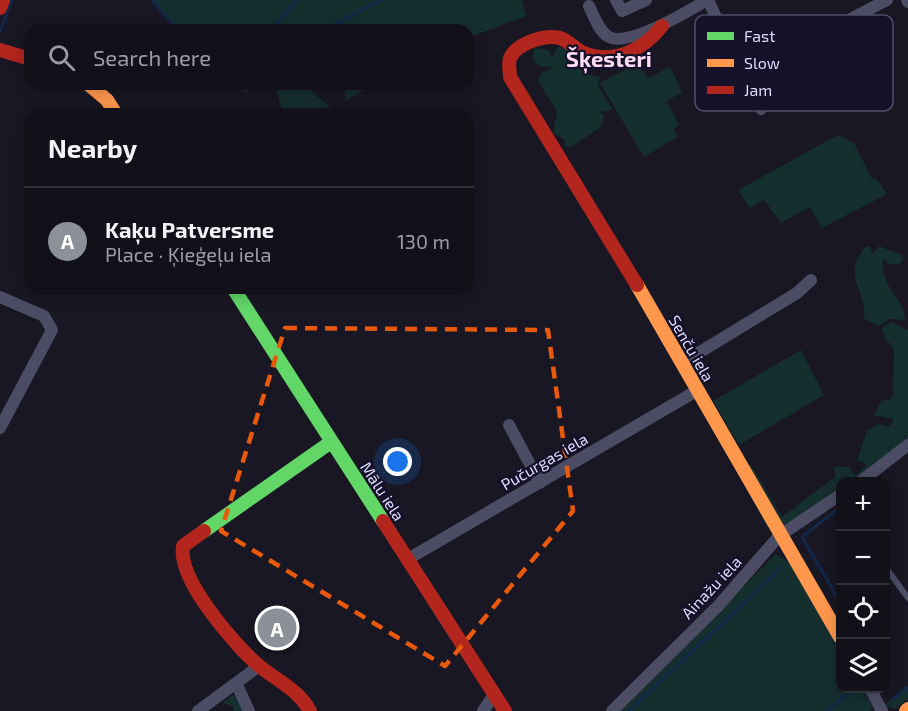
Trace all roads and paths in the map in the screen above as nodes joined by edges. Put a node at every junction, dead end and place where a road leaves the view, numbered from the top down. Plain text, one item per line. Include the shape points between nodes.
1 (3, 0) edge
2 (616, 0) edge
3 (646, 0) edge
4 (708, 0) edge
5 (887, 0) edge
6 (589, 6) dead end
7 (0, 8) edge
8 (715, 15) edge
9 (858, 15) edge
10 (662, 26) junction
11 (0, 50) edge
12 (24, 57) edge
13 (95, 90) edge
14 (112, 108) edge
15 (811, 280) dead end
16 (237, 294) edge
17 (0, 297) edge
18 (682, 363) junction
19 (698, 390) junction
20 (509, 425) dead end
21 (0, 428) edge
22 (331, 442) junction
23 (908, 445) edge
24 (866, 477) edge
25 (540, 483) junction
26 (836, 498) edge
27 (780, 536) junction
28 (408, 560) junction
29 (890, 575) edge
30 (908, 598) edge
31 (836, 631) edge
32 (259, 666) junction
33 (236, 683) junction
34 (873, 693) edge
35 (494, 695) junction
36 (198, 711) edge
37 (249, 711) edge
38 (310, 711) edge
39 (483, 711) edge
40 (505, 711) edge
41 (612, 711) edge
42 (882, 711) edge

1 - 7 street
2 - 3 street via 622,11
4 - 8 street
4 - 10 street
5 - 9 street
6 - 10 street via 610,38
10 - 18 street, Senču iela via 652,41 615,57 581,51 559,38 537,39 510,58 510,77
11 - 12 street
13 - 14 street
15 - 18 street via 798,293
16 - 22 street, Mālu iela
17 - 21 street via 44,316 52,330
18 - 19 street, Senču iela
19 - 25 street, Pučurgas iela
19 - 27 street, Senču iela
20 - 25 street
22 - 28 street, Mālu iela
22 - 32 street via 183,546 180,557 223,627
23 - 24 street
25 - 28 street, Pučurgas iela
26 - 27 street, Ainažu iela
27 - 31 street, Senču iela
27 - 41 street, Ainažu iela via 719,605
28 - 35 street, Mālu iela
29 - 30 lane
32 - 33 street
32 - 38 street via 286,683
33 - 36 street
33 - 37 street
34 - 42 street
35 - 39 street
35 - 40 street, Mālu iela

